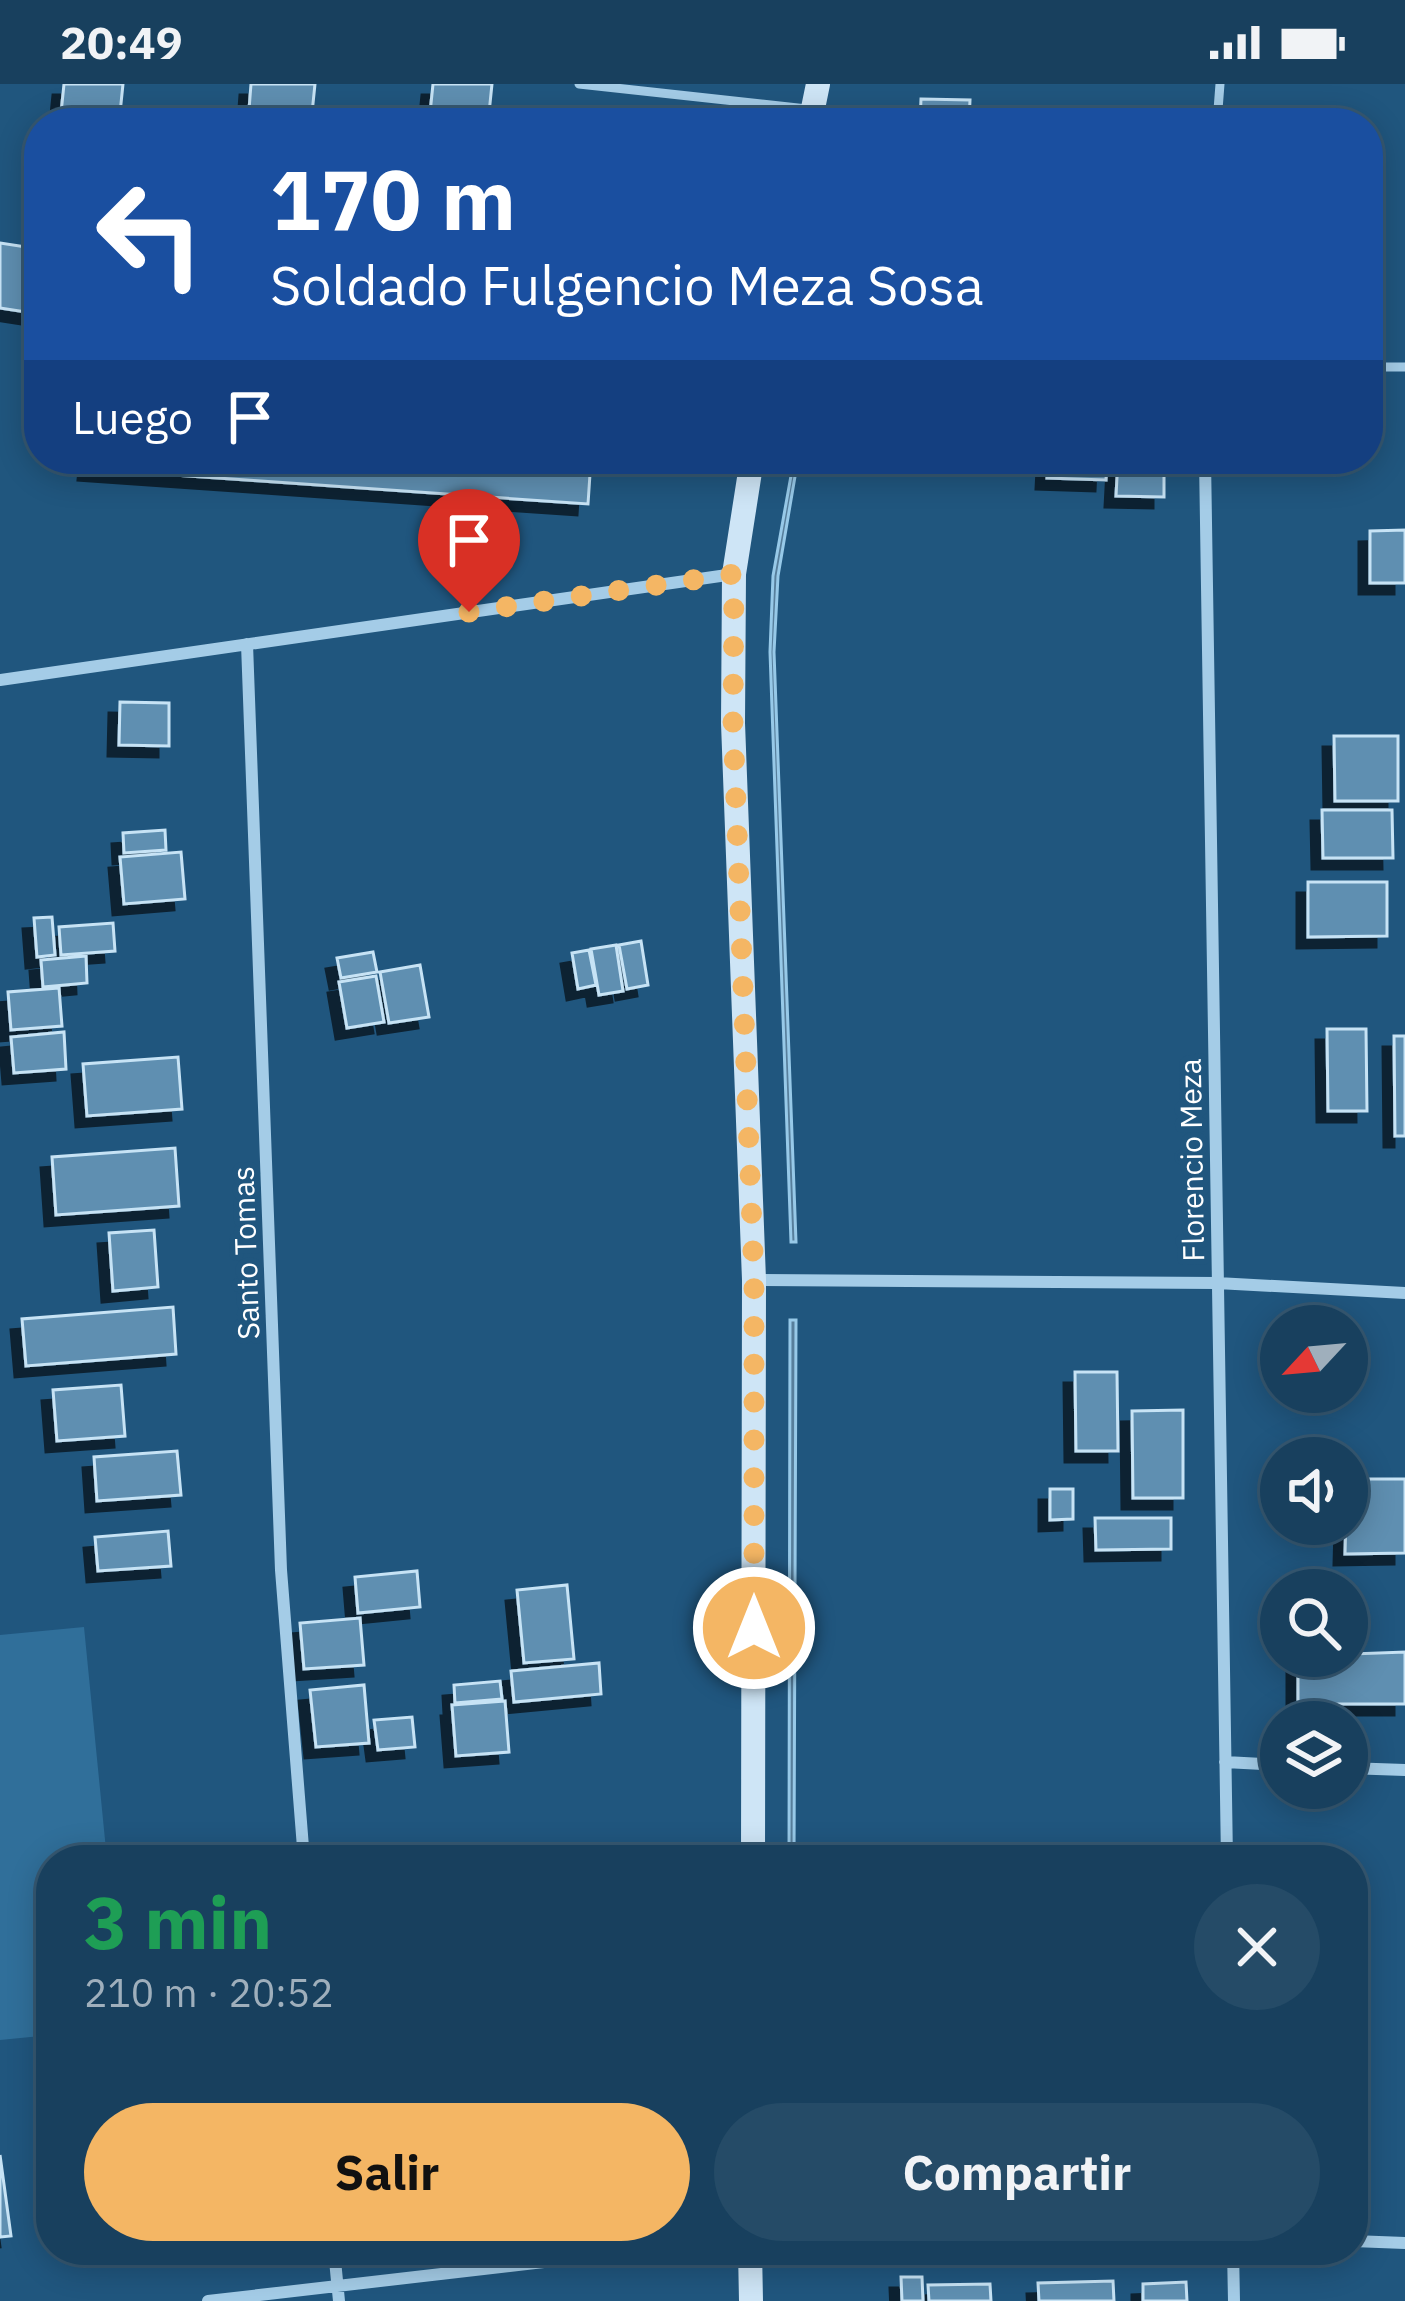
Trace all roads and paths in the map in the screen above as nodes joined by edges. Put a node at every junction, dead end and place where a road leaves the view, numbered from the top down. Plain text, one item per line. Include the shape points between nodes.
1 (579, 84) edge
2 (748, 108) edge
3 (750, 474) edge
4 (1205, 474) edge
5 (734, 574) junction
6 (248, 644) junction
7 (0, 680) edge
8 (754, 1280) junction
9 (1216, 1283) junction
10 (1405, 1293) edge
11 (1225, 1762) junction
12 (1260, 1764) edge
13 (1368, 1769) edge
14 (1405, 1770) edge
15 (303, 1845) edge
16 (753, 1845) edge
17 (1227, 1845) edge
18 (1368, 2242) edge
19 (1405, 2243) edge
20 (542, 2265) edge
21 (750, 2265) edge
22 (1233, 2265) edge
23 (338, 2294) edge
24 (208, 2301) edge
25 (751, 2301) edge
26 (1234, 2301) edge

1 - 2 lane
3 - 5 street
4 - 9 street, Florencio Meza
5 - 6 street
5 - 8 street
6 - 7 street
6 - 15 street, Santo Tomas via 280,1570
8 - 9 street
8 - 16 street
9 - 10 street
9 - 11 street, Florencio Meza
11 - 12 street
11 - 17 street, Florencio Meza
13 - 14 street
18 - 19 street
20 - 23 street
21 - 25 street
22 - 26 street
23 - 24 street

